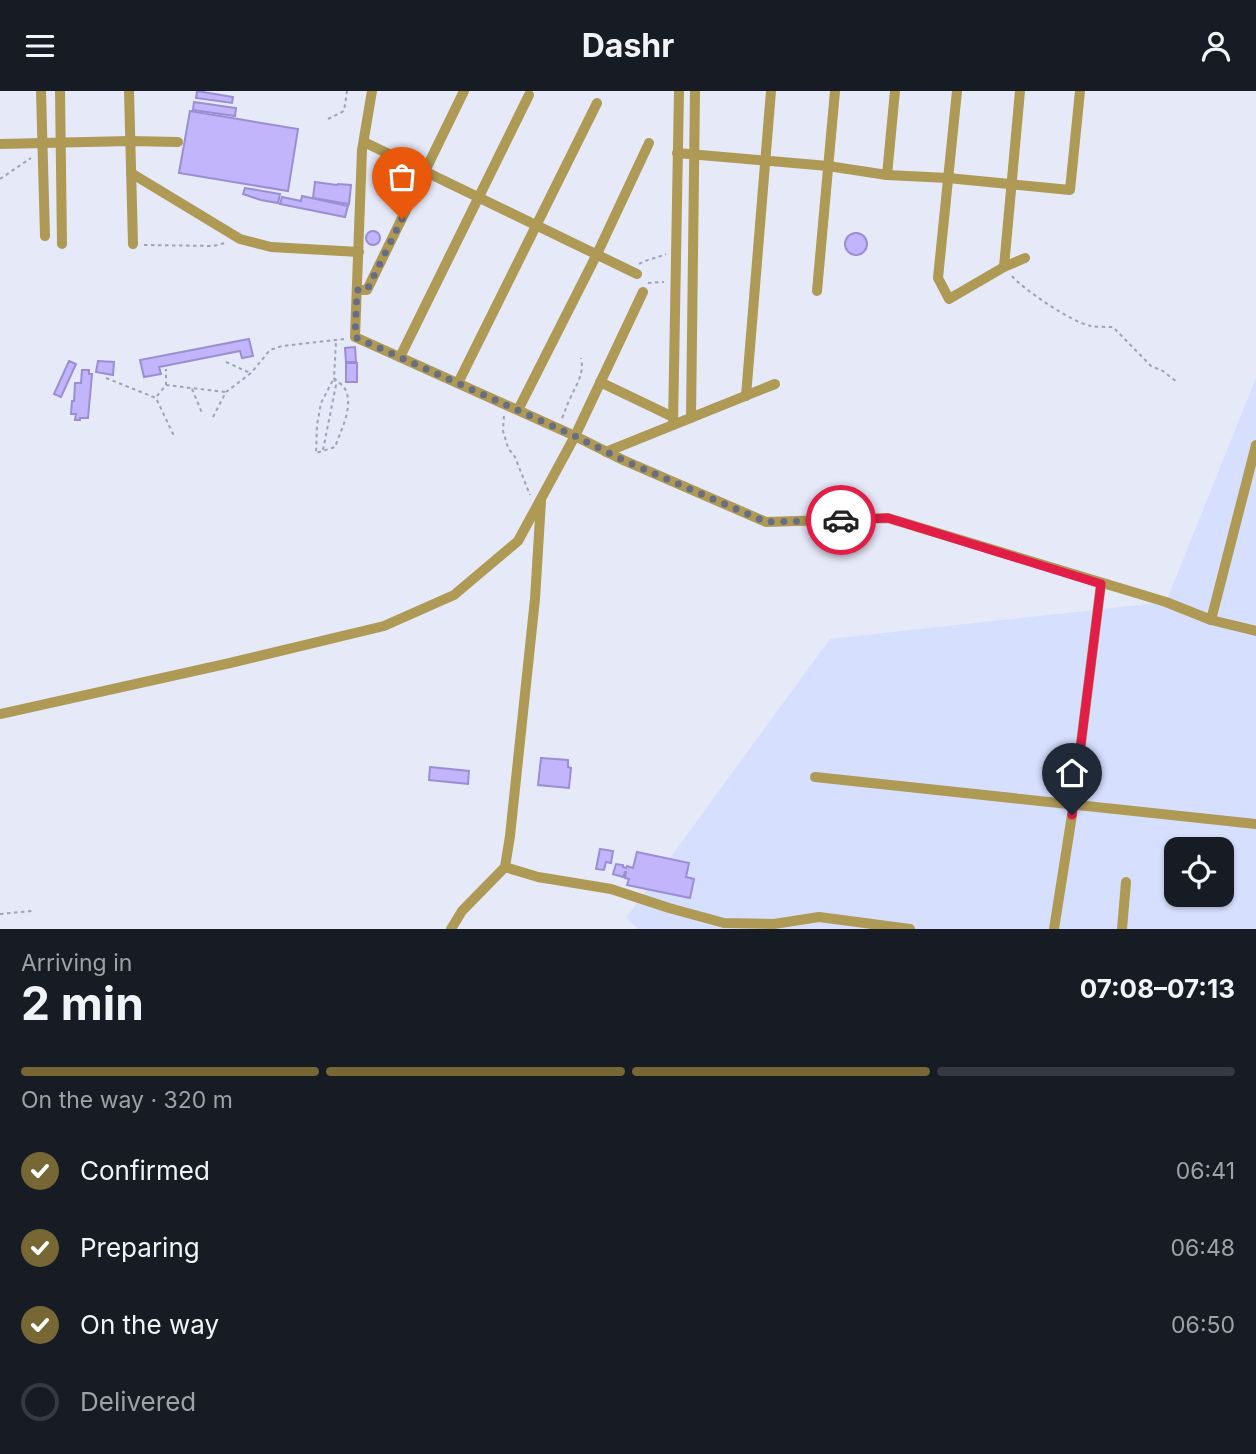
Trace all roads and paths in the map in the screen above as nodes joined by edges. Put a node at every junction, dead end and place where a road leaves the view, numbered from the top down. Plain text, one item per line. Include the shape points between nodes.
1 (41, 91) edge
2 (60, 91) edge
3 (129, 91) edge
4 (347, 91) edge
5 (372, 91) edge
6 (464, 91) edge
7 (679, 91) edge
8 (695, 91) edge
9 (771, 91) edge
10 (835, 91) edge
11 (895, 91) edge
12 (957, 91) edge
13 (1020, 91) edge
14 (1080, 91) edge
15 (529, 95) dead end
16 (597, 103) dead end
17 (328, 119) dead end
18 (130, 141) junction
19 (178, 142) dead end
20 (364, 142) junction
21 (61, 143) junction
22 (649, 143) dead end
23 (0, 144) edge
24 (43, 148) junction
25 (677, 153) junction
26 (693, 154) junction
27 (765, 161) junction
28 (828, 166) junction
29 (425, 171) junction
30 (131, 173) junction
31 (887, 175) junction
32 (948, 178) junction
33 (0, 179) edge
34 (1011, 185) junction
35 (479, 197) junction
36 (537, 226) junction
37 (45, 236) dead end
38 (240, 239) junction
39 (62, 244) dead end
40 (133, 244) joint
41 (676, 248) junction
42 (359, 252) junction
43 (597, 254) junction
44 (1025, 258) dead end
45 (1004, 267) junction
46 (633, 272) junction
47 (675, 282) junction
48 (357, 290) junction
49 (817, 291) dead end
50 (643, 292) dead end
51 (400, 357) junction
52 (581, 358) dead end
53 (226, 362) dead end
54 (166, 369) dead end
55 (251, 373) junction
56 (106, 378) dead end
57 (334, 378) junction
58 (458, 383) junction
59 (600, 383) junction
60 (1178, 383) dead end
61 (775, 384) dead end
62 (166, 385) junction
63 (191, 388) junction
64 (226, 392) junction
65 (746, 396) junction
66 (156, 398) junction
67 (515, 409) junction
68 (202, 413) dead end
69 (213, 417) dead end
70 (691, 418) junction
71 (673, 421) junction
72 (557, 428) junction
73 (174, 436) dead end
74 (575, 436) junction
75 (1256, 445) edge
76 (323, 451) junction
77 (606, 451) junction
78 (538, 504) junction
79 (1101, 584) junction
80 (1211, 620) junction
81 (1256, 631) edge
82 (0, 714) edge
83 (815, 777) dead end
84 (1072, 804) junction
85 (1256, 824) edge
86 (505, 867) junction
87 (1126, 881) dead end
88 (32, 911) dead end
89 (0, 914) edge
90 (451, 929) edge
91 (910, 929) edge
92 (1054, 929) edge
93 (1122, 929) edge

1 - 24 street
2 - 21 street
3 - 18 street
4 - 17 path via 344,111
5 - 20 street
6 - 29 street
7 - 25 street
8 - 26 street
9 - 27 street
10 - 28 street
11 - 31 street
12 - 32 street
13 - 34 street
14 - 34 street via 1070,190
15 - 35 street
16 - 36 street
18 - 19 street
18 - 21 street
18 - 30 street
20 - 29 street
20 - 42 street
21 - 24 street
21 - 39 street
22 - 43 street
23 - 24 street
24 - 33 path
24 - 37 street
25 - 26 street
25 - 41 street
26 - 27 street
26 - 70 street
27 - 28 street
27 - 65 street
28 - 31 street
28 - 49 street
29 - 35 street
29 - 48 street via 367,290
30 - 38 street
30 - 40 street
31 - 32 street
32 - 34 street
32 - 45 street via 937,278 949,299
34 - 45 street
35 - 36 street
35 - 51 street
36 - 43 street
36 - 58 street
38 - 40 path via 213,246
38 - 42 street via 271,247
41 - 46 path via 633,266
41 - 47 street
42 - 48 street
43 - 46 street
43 - 67 street
44 - 45 street
45 - 60 path via 1049,305 1089,326 1113,327 1150,366
46 - 47 path via 648,283
47 - 71 street
48 - 51 street via 355,337
50 - 59 street
51 - 58 street
52 - 72 path via 579,382
53 - 55 path
54 - 62 path
55 - 57 path via 271,350 336,341
55 - 64 path
56 - 66 path
57 - 76 path
57 - 76 path via 321,403 317,425 316,453
57 - 76 path via 348,395 347,414 335,447
58 - 67 street
59 - 71 street
59 - 74 street
61 - 65 street
62 - 63 path
62 - 66 path
63 - 64 path
63 - 68 path
64 - 69 path
65 - 70 street
66 - 73 path
67 - 72 street
67 - 78 path via 504,417 503,431
70 - 71 street
71 - 77 street
72 - 74 street
74 - 77 street
74 - 78 street
75 - 80 street
77 - 79 street via 766,522 888,518
78 - 82 street via 518,541 454,595 384,626
78 - 86 street via 535,599
79 - 80 street
79 - 84 street
80 - 81 street
83 - 84 street
84 - 85 street
84 - 92 street
86 - 90 street via 462,911
86 - 91 street via 611,889 724,922 774,923 819,917
87 - 93 street
88 - 89 path

